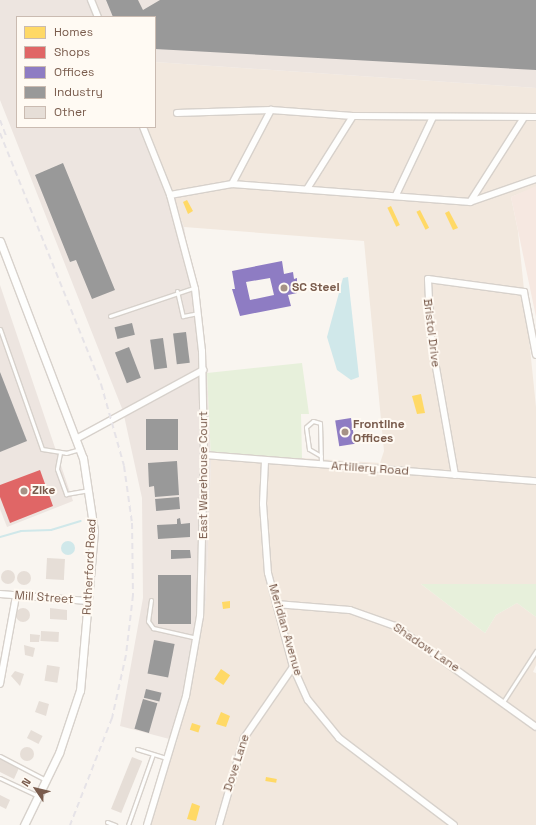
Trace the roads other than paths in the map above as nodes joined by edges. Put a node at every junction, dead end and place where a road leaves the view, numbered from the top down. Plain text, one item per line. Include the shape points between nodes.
1 (91, 0) edge
2 (98, 16) edge
3 (272, 110) junction
4 (177, 113) dead end
5 (353, 116) junction
6 (433, 117) junction
7 (536, 117) edge
8 (524, 119) junction
9 (142, 128) edge
10 (536, 179) edge
11 (232, 184) junction
12 (307, 189) junction
13 (170, 195) junction
14 (396, 195) junction
15 (470, 202) junction
16 (0, 241) edge
17 (193, 288) junction
18 (177, 290) junction
19 (198, 313) junction
20 (110, 316) dead end
21 (0, 329) edge
22 (536, 355) edge
23 (203, 370) junction
24 (76, 439) junction
25 (80, 449) junction
26 (60, 453) junction
27 (204, 455) junction
28 (321, 456) junction
29 (265, 461) junction
30 (321, 466) junction
31 (455, 475) junction
32 (536, 481) edge
33 (90, 489) junction
34 (0, 594) edge
35 (16, 596) junction
36 (151, 600) dead end
37 (88, 601) junction
38 (276, 604) junction
39 (197, 638) junction
40 (536, 651) edge
41 (293, 667) junction
42 (0, 684) edge
43 (503, 702) junction
44 (536, 727) edge
45 (137, 749) dead end
46 (153, 754) junction
47 (0, 756) edge
48 (169, 758) junction
49 (0, 778) edge
50 (46, 780) junction
51 (38, 796) junction
52 (106, 822) dead end
53 (24, 825) edge
54 (116, 825) edge
55 (128, 825) edge
56 (147, 825) edge
57 (218, 825) edge
58 (454, 825) edge

1 - 2 street
3 - 4 street
3 - 5 street
3 - 11 street
5 - 6 street
5 - 12 street
6 - 8 street
6 - 14 street
7 - 8 street
8 - 15 street
9 - 13 street, East Warehouse Court
10 - 15 street
11 - 12 street
11 - 13 street
12 - 14 street
13 - 17 street, East Warehouse Court
14 - 15 street
16 - 24 street, Rutherford Road
17 - 18 lane
17 - 19 street, East Warehouse Court
18 - 19 lane via 183,316
18 - 20 lane
19 - 23 street, East Warehouse Court
21 - 26 lane via 28,405 34,434 42,449
22 - 31 street, Bristol Drive via 524,292 428,279 431,339
23 - 24 street
23 - 27 street, East Warehouse Court
24 - 25 street, Rutherford Road
25 - 26 lane
25 - 33 street, Rutherford Road
26 - 33 lane via 57,469 66,494
27 - 29 street, Artillery Road
27 - 39 street, East Warehouse Court via 204,580
28 - 28 lane via 320,424 313,421 306,427 308,448
28 - 30 lane
29 - 30 street, Artillery Road
29 - 38 street, Meridian Avenue via 264,540
30 - 31 street, Artillery Road
31 - 32 street, Artillery Road
33 - 37 street, Rutherford Road via 94,543
34 - 35 street, Mill Street
35 - 37 street, Mill Street
35 - 42 street
36 - 39 lane via 148,621 153,628
37 - 50 street, Rutherford Road via 80,690 67,733
38 - 41 street, Meridian Avenue
38 - 43 street, Shadow Lane via 336,607 380,619 410,634
39 - 48 street, East Warehouse Court
40 - 43 lane
41 - 57 street, Dove Lane via 244,738
41 - 58 street, Meridian Avenue via 324,724
43 - 44 street, Shadow Lane
45 - 46 lane
46 - 48 lane
46 - 55 lane
47 - 50 lane
48 - 56 street, East Warehouse Court
49 - 51 lane
50 - 51 street, Rutherford Road
51 - 53 street, Rutherford Road
52 - 54 lane

